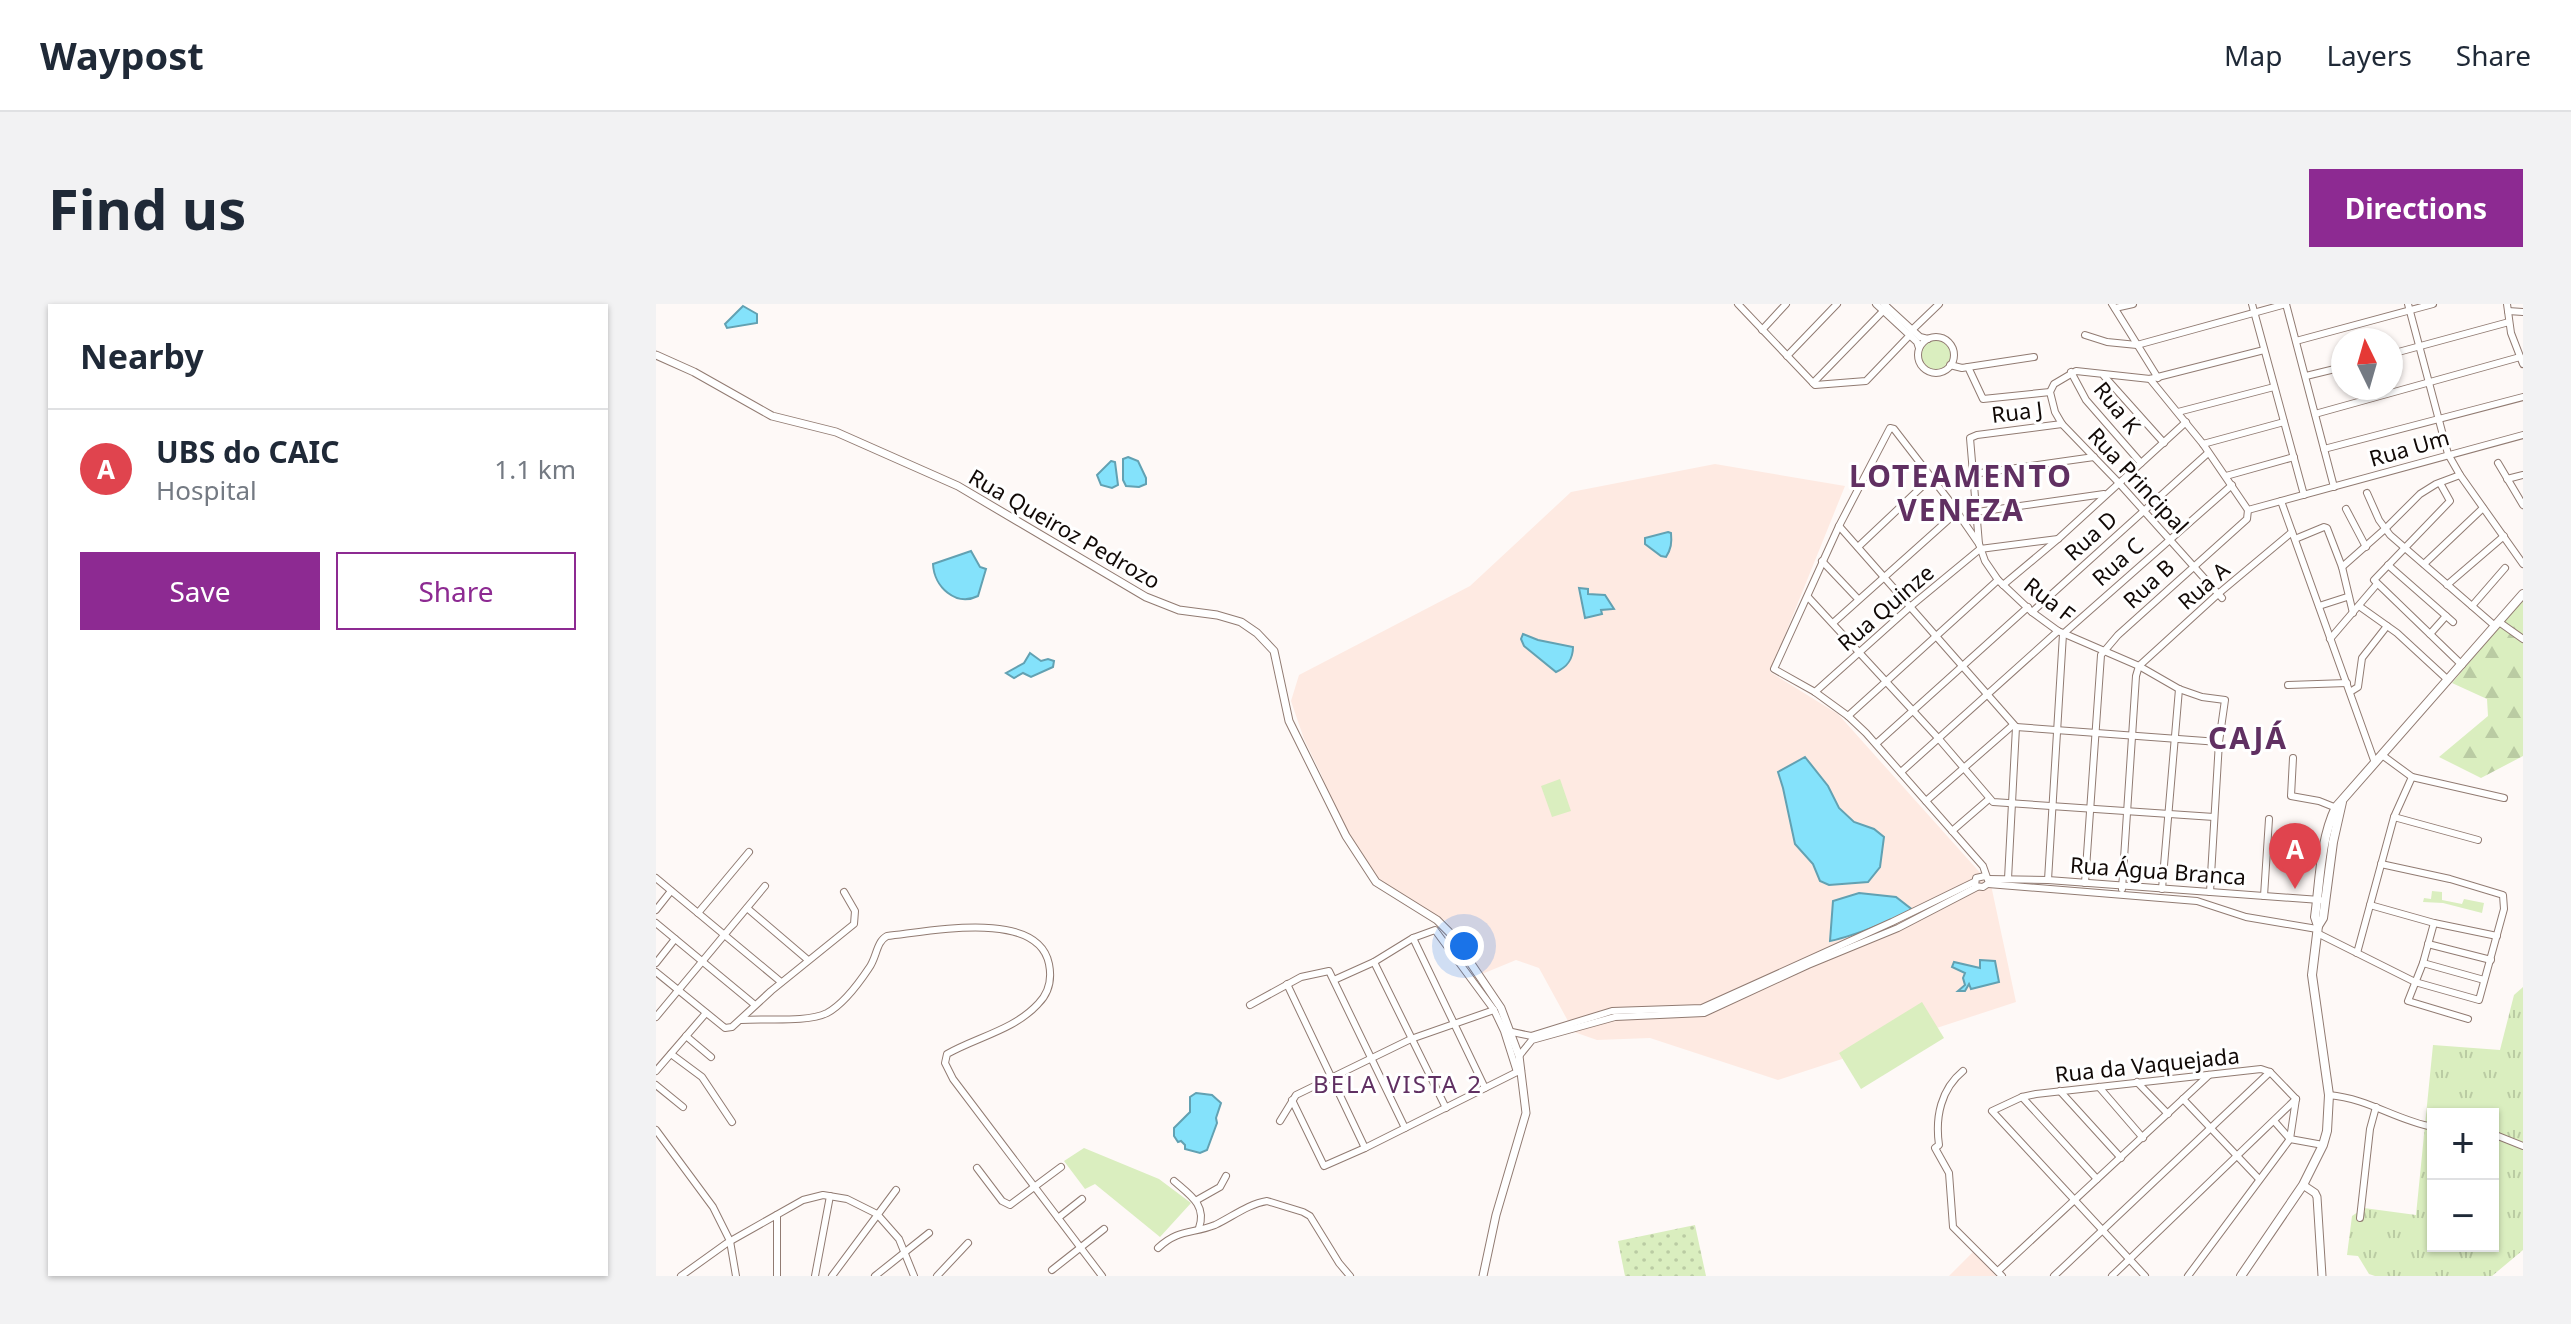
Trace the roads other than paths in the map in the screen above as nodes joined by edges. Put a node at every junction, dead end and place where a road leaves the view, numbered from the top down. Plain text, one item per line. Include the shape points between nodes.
1 (1738, 304) edge
2 (1786, 304) edge
3 (1837, 304) edge
4 (1876, 304) edge
5 (1939, 304) edge
6 (2133, 304) edge
7 (2252, 304) edge
8 (2286, 304) edge
9 (2433, 304) edge
10 (2113, 306) edge
11 (1885, 307) edge
12 (2409, 307) edge
13 (2508, 308) edge
14 (2523, 312) edge
15 (2254, 313) junction
16 (2509, 322) junction
17 (1762, 330) junction
18 (1911, 333) junction
19 (2085, 335) dead end
20 (1928, 339) junction
21 (2523, 340) edge
22 (2296, 341) junction
23 (2514, 343) junction
24 (2137, 345) junction
25 (2420, 347) junction
26 (1919, 348) junction
27 (2264, 350) junction
28 (2403, 351) edge
29 (656, 355) edge
30 (1787, 356) junction
31 (2034, 357) dead end
32 (2521, 360) edge
33 (1950, 365) junction
34 (1968, 367) junction
35 (2331, 370) edge
36 (2071, 372) junction
37 (2104, 376) junction
38 (2306, 376) junction
39 (2154, 379) junction
40 (1813, 383) junction
41 (2429, 383) junction
42 (2274, 387) junction
43 (2050, 392) junction
44 (2523, 397) edge
45 (2178, 412) junction
46 (2315, 414) junction
47 (2439, 418) junction
48 (2186, 422) junction
49 (2284, 422) junction
50 (2062, 424) junction
51 (1977, 435) joint
52 (2523, 435) edge
53 (2164, 443) junction
54 (2203, 444) junction
55 (2324, 449) junction
56 (2208, 453) junction
57 (2448, 454) junction
58 (2094, 457) junction
59 (2294, 457) junction
60 (2141, 463) junction
61 (2498, 463) dead end
62 (1973, 474) junction
63 (2460, 475) junction
64 (2523, 475) edge
65 (2226, 476) junction
66 (1932, 477) junction
67 (2507, 479) junction
68 (2118, 482) junction
69 (2440, 483) junction
70 (2232, 485) junction
71 (2334, 487) junction
72 (2367, 493) dead end
73 (2105, 494) junction
74 (2304, 495) junction
75 (2281, 501) junction
76 (2523, 505) edge
77 (2483, 508) junction
78 (2346, 509) dead end
79 (2144, 510) junction
80 (2248, 510) junction
81 (1957, 512) junction
82 (1977, 512) junction
83 (1839, 526) junction
84 (2385, 529) junction
85 (2293, 535) junction
86 (2504, 536) junction
87 (2058, 539) junction
88 (2169, 539) junction
89 (1979, 546) junction
90 (1858, 547) junction
91 (2366, 547) junction
92 (2405, 548) junction
93 (1822, 561) junction
94 (2424, 564) junction
95 (2523, 564) edge
96 (2388, 565) junction
97 (2193, 566) junction
98 (2342, 567) junction
99 (2505, 568) dead end
100 (1885, 577) junction
101 (2001, 582) junction
102 (2376, 582) junction
103 (2447, 585) junction
104 (2523, 594) edge
105 (2220, 596) junction
106 (1808, 597) junction
107 (2347, 597) junction
108 (1858, 599) junction
109 (1911, 606) junction
110 (2319, 606) junction
111 (2359, 606) junction
112 (2472, 606) junction
113 (2030, 610) junction
114 (2353, 613) junction
115 (2446, 616) junction
116 (2453, 622) dead end
117 (1833, 623) junction
118 (2497, 624) junction
119 (2387, 626) junction
120 (2060, 632) junction
121 (2430, 634) junction
122 (1937, 636) junction
123 (2330, 639) junction
124 (2523, 639) edge
125 (2104, 651) junction
126 (1859, 653) junction
127 (1963, 665) junction
128 (2462, 665) junction
129 (2139, 666) junction
130 (2448, 680) junction
131 (1887, 682) junction
132 (2347, 683) junction
133 (2288, 685) dead end
134 (2179, 689) junction
135 (1815, 692) junction
136 (2350, 692) junction
137 (1988, 694) junction
138 (1913, 710) junction
139 (1848, 716) junction
140 (2015, 726) junction
141 (2055, 729) junction
142 (2095, 732) junction
143 (2132, 735) junction
144 (2174, 738) junction
145 (1939, 739) junction
146 (2219, 742) junction
147 (1877, 743) junction
148 (2382, 755) junction
149 (2293, 758) dead end
150 (2375, 763) junction
151 (1963, 768) junction
152 (1901, 772) junction
153 (2412, 777) junction
154 (2504, 798) dead end
155 (1989, 799) junction
156 (1926, 801) junction
157 (2013, 804) junction
158 (2052, 806) junction
159 (2340, 806) junction
160 (2090, 807) junction
161 (2128, 810) junction
162 (2168, 813) junction
163 (2214, 817) junction
164 (2394, 817) junction
165 (2269, 819) dead end
166 (1952, 831) junction
167 (2478, 840) dead end
168 (749, 852) dead end
169 (2381, 864) junction
170 (656, 878) edge
171 (2008, 879) junction
172 (1987, 880) junction
173 (2048, 880) junction
174 (2085, 883) junction
175 (1976, 884) junction
176 (765, 886) dead end
177 (2123, 886) junction
178 (2162, 889) junction
179 (671, 891) junction
180 (844, 892) dead end
181 (2207, 892) junction
182 (2123, 895) junction
183 (2264, 896) junction
184 (2321, 901) junction
185 (2370, 905) junction
186 (747, 908) junction
187 (2223, 908) junction
188 (656, 910) edge
189 (698, 913) junction
190 (656, 923) edge
191 (2434, 923) junction
192 (2317, 929) junction
193 (725, 935) junction
194 (2497, 936) junction
195 (1413, 938) junction
196 (675, 939) junction
197 (2428, 944) junction
198 (2357, 953) junction
199 (808, 960) junction
200 (2491, 960) junction
201 (702, 961) junction
202 (1374, 962) junction
203 (656, 963) edge
204 (2423, 963) junction
205 (656, 972) edge
206 (1334, 980) junction
207 (2484, 980) junction
208 (781, 982) junction
209 (2415, 982) junction
210 (1287, 984) junction
211 (678, 990) junction
212 (755, 1005) junction
213 (1250, 1005) dead end
214 (1497, 1009) junction
215 (706, 1013) junction
216 (656, 1017) edge
217 (2468, 1019) dead end
218 (741, 1020) junction
219 (1455, 1023) junction
220 (1512, 1032) junction
221 (686, 1036) junction
222 (1411, 1039) junction
223 (671, 1054) junction
224 (1519, 1056) junction
225 (711, 1057) dead end
226 (1371, 1058) junction
227 (656, 1071) edge
228 (1519, 1071) junction
229 (1963, 1071) dead end
230 (2270, 1072) junction
231 (2210, 1075) junction
232 (1331, 1078) junction
233 (2137, 1082) junction
234 (656, 1085) edge
235 (2099, 1087) junction
236 (1485, 1088) junction
237 (2060, 1091) junction
238 (2329, 1095) junction
239 (2022, 1097) junction
240 (2183, 1099) junction
241 (2296, 1099) junction
242 (1292, 1100) junction
243 (683, 1107) dead end
244 (2376, 1107) junction
245 (1446, 1108) junction
246 (2168, 1114) junction
247 (1280, 1121) dead end
248 (732, 1122) dead end
249 (2275, 1122) junction
250 (2427, 1126) edge
251 (1405, 1128) junction
252 (2211, 1129) junction
253 (656, 1130) edge
254 (2499, 1136) edge
255 (2143, 1138) junction
256 (2290, 1139) junction
257 (2323, 1145) junction
258 (2523, 1146) edge
259 (1365, 1148) junction
260 (2238, 1157) junction
261 (2121, 1158) junction
262 (1061, 1167) dead end
263 (977, 1168) dead end
264 (1226, 1176) dead end
265 (2097, 1179) junction
266 (2259, 1179) junction
267 (1174, 1181) dead end
268 (2303, 1185) junction
269 (1035, 1187) junction
270 (896, 1190) dead end
271 (830, 1196) junction
272 (1082, 1199) dead end
273 (2075, 1199) junction
274 (1197, 1200) junction
275 (877, 1214) junction
276 (777, 1215) junction
277 (1058, 1218) junction
278 (2360, 1218) dead end
279 (1199, 1228) junction
280 (1104, 1229) dead end
281 (2102, 1229) junction
282 (929, 1233) dead end
283 (730, 1241) junction
284 (968, 1243) dead end
285 (1081, 1247) junction
286 (1158, 1248) dead end
287 (905, 1252) junction
288 (2131, 1259) junction
289 (694, 1266) junction
290 (1052, 1270) dead end
291 (2000, 1274) edge
292 (681, 1276) edge
293 (698, 1276) edge
294 (736, 1276) edge
295 (777, 1276) edge
296 (815, 1276) edge
297 (832, 1276) edge
298 (875, 1276) edge
299 (914, 1276) edge
300 (937, 1276) edge
301 (1102, 1276) edge
302 (1350, 1276) edge
303 (1483, 1276) edge
304 (2054, 1276) edge
305 (2112, 1276) edge
306 (2145, 1276) edge
307 (2188, 1276) edge
308 (2241, 1276) edge
309 (2322, 1276) edge

1 - 17 street
2 - 17 street
3 - 30 street
4 - 11 street
5 - 18 street
6 - 10 street
7 - 15 street
8 - 15 street
8 - 22 street
9 - 12 street
10 - 24 street
11 - 18 street
11 - 40 street
12 - 22 street
12 - 25 street
13 - 14 street
13 - 16 street
15 - 24 street
15 - 27 street
16 - 23 street
16 - 25 street
17 - 30 street
18 - 20 street
18 - 26 street
18 - 40 street via 1866,381
19 - 24 street
20 - 26 street
20 - 33 street via 1940,338 1950,345
21 - 23 street
22 - 38 street
23 - 32 street
24 - 39 street
25 - 28 street
25 - 41 street
26 - 33 street via 1918,360 1926,370 1937,373
27 - 39 street
27 - 42 street
29 - 214 street, Rua Queiroz Pedrozo via 772,416 836,432 958,486 1146,597 1249,625 1274,651 1289,721 1346,836 1376,882 1451,934
30 - 40 street
31 - 34 street
32 - 41 street
33 - 34 street
34 - 43 street via 1983,399
35 - 38 street
36 - 37 street
36 - 43 street
36 - 60 street, Rua K via 2086,400
37 - 39 street
37 - 53 street
38 - 46 street
39 - 45 street
41 - 46 street
41 - 47 street
42 - 45 street
42 - 49 street
43 - 50 street, Rua Principal
44 - 47 street
45 - 48 street
46 - 55 street
47 - 55 street
47 - 57 street
48 - 53 street
48 - 54 street
49 - 54 street
49 - 59 street
50 - 51 street, Rua J
50 - 58 street, Rua Principal
51 - 62 street, Rua F via 1970,441
52 - 57 street, Rua Um
53 - 60 street
54 - 56 street
55 - 71 street
56 - 65 street
56 - 79 street, Rua D
57 - 63 street
57 - 71 street, Rua Um
58 - 62 street
58 - 68 street, Rua Principal
59 - 65 street
59 - 74 street
60 - 68 street
61 - 67 street
62 - 82 street, Rua F
63 - 69 street
63 - 77 street
64 - 67 street
65 - 70 street
66 - 81 street
66 - 83 street via 1890,428
66 - 90 street
67 - 76 street
68 - 73 street
68 - 79 street, Rua Principal
69 - 84 street via 2420,494
69 - 92 street via 2450,501
70 - 80 street
70 - 88 street, Rua C
71 - 74 street, Rua Um
72 - 84 street
73 - 82 street
73 - 87 street
74 - 75 street, Rua Um
75 - 80 street
75 - 85 street
77 - 86 street
77 - 94 street
78 - 91 street
79 - 88 street, Rua Principal
79 - 113 street, Rua D
80 - 97 street, Rua B via 2247,519
81 - 89 street
81 - 100 street
82 - 89 street, Rua F
83 - 90 street
83 - 93 street
84 - 91 street
84 - 92 street
85 - 98 street, Rua A via 2326,527
85 - 105 street, Rua A
85 - 110 street
86 - 95 street
86 - 103 street
87 - 89 street
87 - 101 street
88 - 97 street, Rua Principal
88 - 120 street, Rua C
89 - 101 street, Rua F
89 - 109 street, Rua Quinze
90 - 100 street
91 - 98 street
92 - 94 street
92 - 96 street
93 - 106 street
93 - 108 street
94 - 103 street
96 - 102 street
96 - 115 street
97 - 105 street, Rua Principal
97 - 125 street, Rua B
98 - 107 street
99 - 112 street
100 - 108 street
100 - 109 street
101 - 113 street, Rua F
101 - 122 street
102 - 111 street
102 - 121 street
103 - 112 street
104 - 118 main road
105 - 129 street, Rua A
106 - 117 street
106 - 135 street via 1774,669
107 - 110 street
107 - 114 street
108 - 117 street
109 - 122 street
109 - 126 street, Rua Quinze
110 - 123 street
111 - 114 street
111 - 119 street
112 - 118 street
113 - 120 street, Rua F
113 - 127 street, Rua D
114 - 123 street
115 - 116 street
115 - 121 street
117 - 126 street
118 - 124 street
118 - 128 main road
119 - 130 street
119 - 136 street via 2362,658 2358,687
120 - 125 street, Rua F
120 - 137 street, Rua C
120 - 141 street
121 - 128 street
122 - 127 street
122 - 131 street
123 - 132 street
125 - 129 street, Rua F
125 - 142 street
126 - 131 street
126 - 135 street, Rua Quinze
127 - 137 street
127 - 138 street, Rua D
128 - 130 main road
129 - 134 street, Rua F
129 - 143 street
130 - 148 main road
131 - 138 street
131 - 139 street
132 - 133 street
132 - 136 street
134 - 144 street
134 - 146 street, Rua F via 2225,700
135 - 139 street
136 - 150 street
137 - 140 street
137 - 145 street, Rua C
138 - 145 street
138 - 147 street, Rua D
139 - 147 street
140 - 141 street
140 - 151 street
140 - 157 street
141 - 142 street
141 - 158 street
142 - 143 street
142 - 160 street
143 - 144 street
143 - 161 street
144 - 146 street
144 - 162 street
145 - 151 street
145 - 152 street, Rua C
146 - 163 street
147 - 152 street
148 - 150 main road
148 - 153 street
149 - 159 street via 2292,797
150 - 159 main road
151 - 155 street
151 - 156 street
152 - 156 street
153 - 154 street
153 - 164 street
155 - 157 street
155 - 166 street
156 - 166 street
157 - 158 street
157 - 171 street
158 - 160 street
158 - 173 street
159 - 184 main road via 2326,840
160 - 161 street
160 - 174 street
161 - 162 street
161 - 177 street
162 - 163 street
162 - 178 street
163 - 181 street
164 - 167 street
164 - 169 street
165 - 183 street
166 - 172 street via 1983,866
168 - 189 street
169 - 185 street
169 - 194 street via 2503,895
170 - 179 street
171 - 172 street, Rua Água Branca
171 - 173 street, Rua Água Branca
172 - 175 street via 1978,877
172 - 182 street
173 - 174 street, Rua Água Branca
174 - 177 street, Rua Água Branca
175 - 220 street via 1702,1008 1612,1011 1531,1036
175 - 224 street via 1898,928 1704,1013 1615,1017 1532,1040
176 - 186 street
177 - 178 street, Rua Água Branca
177 - 182 street
178 - 181 street, Rua Água Branca
179 - 188 street
179 - 189 street
180 - 199 street via 855,911 854,924
181 - 183 street, Rua Água Branca
181 - 187 street
182 - 187 street
183 - 184 street, Rua Água Branca
184 - 192 main road
185 - 191 street
185 - 198 street
186 - 193 street
186 - 199 street
187 - 192 street
189 - 193 street
190 - 196 street
191 - 194 street
191 - 197 street
192 - 198 street
192 - 238 main road via 2312,975
193 - 201 street
193 - 208 street
194 - 200 street
195 - 202 street
195 - 214 street via 1438,932
195 - 219 street
196 - 201 street
196 - 203 street
197 - 200 street
197 - 204 street
198 - 209 street
199 - 208 street
200 - 207 street
201 - 211 street
201 - 212 street
202 - 206 street
202 - 222 street
204 - 207 street
204 - 209 street
205 - 211 street
206 - 210 street via 1329,971
206 - 226 street
207 - 209 street via 2479,1000
208 - 212 street
209 - 217 street via 2408,1001
210 - 213 street
210 - 232 street
211 - 215 street
211 - 216 street
212 - 218 street
214 - 219 street
214 - 220 street, Rua Queiroz Pedrozo
214 - 228 street
215 - 218 street via 729,1028
215 - 221 street
218 - 269 street via 831,1011 862,977 887,936 994,928 1024,935 1049,959 1051,975 1044,997 999,1031 947,1054 945,1063
219 - 222 street
219 - 236 street
220 - 224 street, Rua Queiroz Pedrozo
221 - 223 street
221 - 225 street
222 - 226 street
222 - 245 street
223 - 227 street
223 - 248 street via 702,1077
224 - 228 street, Rua Queiroz Pedrozo
226 - 232 street
226 - 251 street
228 - 236 street
228 - 303 street, Rua Queiroz Pedrozo via 1526,1113
229 - 291 street via 1942,1098 1935,1148 1949,1173 1953,1227
230 - 231 street, Rua da Vaquejada
230 - 241 street, Rua da Vaquejada
230 - 252 street
231 - 233 street, Rua da Vaquejada
231 - 240 street
232 - 242 street
232 - 259 street
233 - 235 street, Rua da Vaquejada
233 - 246 street
234 - 243 street
235 - 237 street, Rua da Vaquejada
235 - 255 street
236 - 245 street
237 - 239 street, Rua da Vaquejada
237 - 261 street
238 - 244 street
238 - 257 main road
239 - 265 street
239 - 273 street, Rua da Vaquejada via 1992,1111
240 - 246 street
240 - 252 street
241 - 249 street
241 - 256 street
242 - 247 street
242 - 259 street via 1324,1166
244 - 250 street
244 - 278 street
245 - 251 street
246 - 255 street
249 - 256 street
249 - 260 street
251 - 259 street
252 - 260 street
252 - 281 street
253 - 283 street via 713,1207
254 - 258 street
255 - 261 street
256 - 257 street
256 - 266 street
257 - 268 main road
260 - 266 street
260 - 288 street
261 - 265 street
262 - 269 street
263 - 269 street via 1006,1204
264 - 274 street via 1220,1187
265 - 273 street
266 - 307 street
267 - 274 street
268 - 308 main road
268 - 309 street via 2317,1197
269 - 277 street
270 - 275 street
271 - 275 street
271 - 276 street via 803,1200
271 - 296 street
272 - 277 street
273 - 281 street
273 - 291 street
274 - 279 street
275 - 287 street
275 - 297 street
276 - 283 street
276 - 295 street
277 - 285 street
279 - 286 street via 1171,1237
279 - 302 street via 1267,1201 1303,1212
280 - 285 street
281 - 288 street
281 - 304 street
282 - 287 street
283 - 289 street
283 - 294 street
284 - 300 street
285 - 290 street
285 - 301 street
287 - 298 street
287 - 299 street
288 - 305 street
288 - 306 street
289 - 292 street
289 - 293 street

